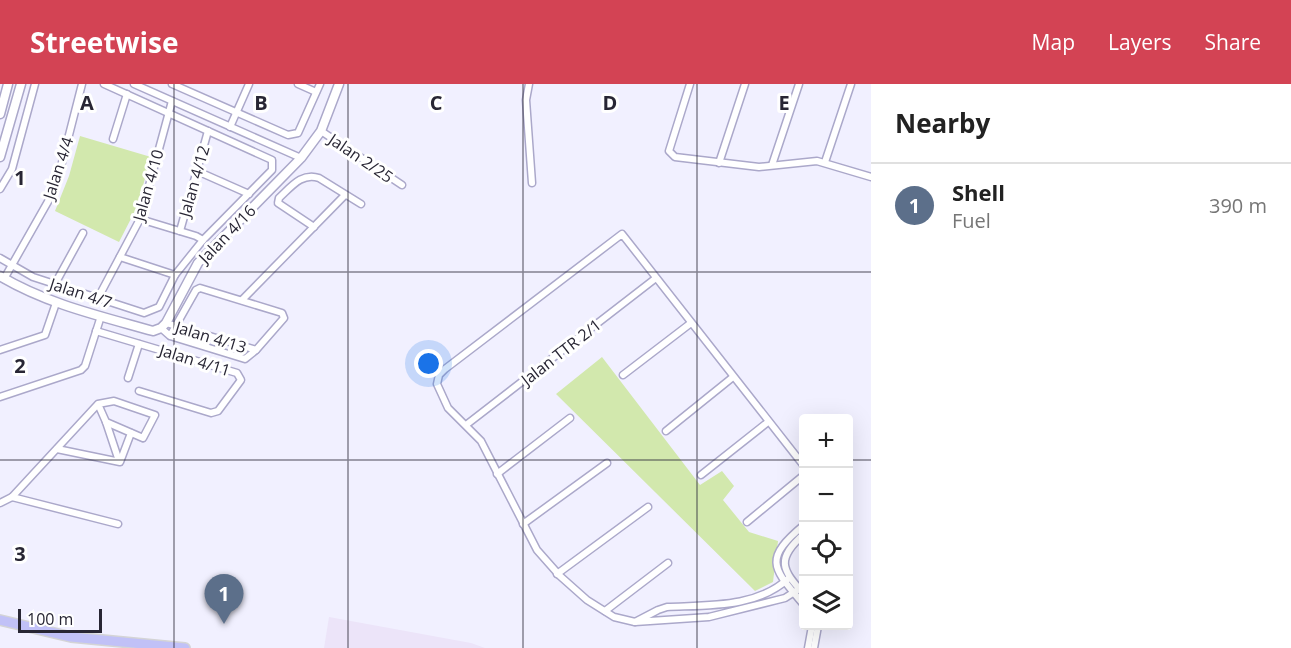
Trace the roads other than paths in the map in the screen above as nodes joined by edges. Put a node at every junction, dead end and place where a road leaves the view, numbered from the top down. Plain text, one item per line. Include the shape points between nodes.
1 (8, 84) edge
2 (21, 84) edge
3 (35, 84) edge
4 (82, 84) edge
5 (104, 84) edge
6 (134, 84) edge
7 (172, 84) edge
8 (192, 84) edge
9 (249, 84) edge
10 (298, 84) edge
11 (320, 84) edge
12 (339, 84) edge
13 (529, 84) edge
14 (690, 84) edge
15 (745, 84) edge
16 (799, 84) edge
17 (851, 84) edge
18 (189, 91) junction
19 (316, 92) junction
20 (127, 94) junction
21 (172, 101) junction
22 (236, 112) junction
23 (168, 113) junction
24 (0, 114) edge
25 (230, 127) junction
26 (208, 131) junction
27 (321, 131) junction
28 (113, 139) dead end
29 (0, 157) edge
30 (301, 158) junction
31 (825, 162) junction
32 (719, 163) junction
33 (772, 165) junction
34 (197, 171) junction
35 (871, 177) edge
36 (532, 183) dead end
37 (402, 185) dead end
38 (0, 189) edge
39 (249, 194) junction
40 (345, 195) junction
41 (361, 204) dead end
42 (140, 219) junction
43 (314, 227) junction
44 (180, 231) junction
45 (83, 233) dead end
46 (205, 238) junction
47 (216, 244) junction
48 (120, 257) junction
49 (0, 258) edge
50 (12, 265) junction
51 (174, 275) junction
52 (2, 277) edge
53 (656, 278) junction
54 (55, 284) junction
55 (98, 298) junction
56 (243, 300) junction
57 (56, 303) junction
58 (101, 316) junction
59 (691, 322) junction
60 (163, 326) junction
61 (176, 327) junction
62 (96, 331) junction
63 (170, 336) junction
64 (139, 344) junction
65 (0, 350) edge
66 (256, 350) junction
67 (623, 375) dead end
68 (733, 377) junction
69 (128, 378) dead end
70 (139, 391) dead end
71 (0, 397) edge
72 (98, 404) junction
73 (570, 418) dead end
74 (106, 422) junction
75 (768, 422) junction
76 (466, 425) junction
77 (666, 430) dead end
78 (131, 433) junction
79 (57, 449) junction
80 (799, 460) edge
81 (120, 462) junction
82 (607, 463) dead end
83 (497, 474) junction
84 (701, 476) dead end
85 (799, 479) edge
86 (12, 497) junction
87 (0, 503) edge
88 (648, 507) dead end
89 (747, 522) dead end
90 (117, 524) dead end
91 (523, 524) junction
92 (799, 529) edge
93 (799, 539) edge
94 (668, 563) dead end
95 (557, 574) junction
96 (787, 580) junction
97 (799, 592) edge
98 (752, 603) junction
99 (689, 606) junction
100 (605, 611) junction
101 (690, 619) junction
102 (0, 620) edge
103 (635, 622) junction
104 (811, 630) edge
105 (817, 630) edge
106 (185, 648) edge
107 (808, 648) edge
108 (814, 648) edge

1 - 24 street
2 - 29 street
3 - 38 street via 12,169
4 - 50 street, Jalan 4/4 via 57,182
5 - 20 street
6 - 21 street
7 - 18 street
8 - 18 street
9 - 22 street
10 - 19 street
11 - 19 street
12 - 27 street, Jalan 4/16
13 - 36 street via 526,100
14 - 32 street via 670,155
15 - 32 street
16 - 33 street
17 - 31 street
18 - 22 street
19 - 22 street via 293,135
20 - 23 street
20 - 28 street
21 - 23 street, Jalan 4/10
21 - 25 street
22 - 25 street
23 - 26 street
23 - 42 street, Jalan 4/10
25 - 30 street
26 - 34 street, Jalan 4/12
26 - 39 street via 272,160 272,170
27 - 30 street, Jalan 4/16
27 - 37 street, Jalan 2/25
30 - 47 street, Jalan 4/16
31 - 33 street
31 - 35 street
32 - 33 street
34 - 39 street
34 - 44 street, Jalan 4/12
39 - 46 street
40 - 41 street
40 - 43 street
40 - 43 street via 313,176 301,178 279,198 280,206
42 - 44 street
42 - 48 street, Jalan 4/10
43 - 56 street
44 - 46 street
45 - 54 street
46 - 47 street
46 - 51 street
47 - 60 street, Jalan 4/16 via 198,263
48 - 51 street
48 - 55 street, Jalan 4/10
49 - 50 street, Jalan 4/7
50 - 52 street, Jalan 4/4
50 - 54 street, Jalan 4/7
51 - 55 street, Jalan 4/7 via 159,307 144,313
52 - 57 street
53 - 59 street
53 - 76 street, Jalan TTR 2/1
53 - 76 street via 622,234 470,350 437,379 448,408
54 - 55 street, Jalan 4/7
56 - 61 street via 198,288
56 - 66 street via 282,313 284,318
57 - 58 street
57 - 65 street via 45,335
58 - 60 street via 153,331
58 - 62 street
59 - 67 street
59 - 68 street
60 - 61 street, Jalan 4/13
60 - 63 street
61 - 63 street
61 - 66 street, Jalan 4/13
62 - 64 street, Jalan 4/11
62 - 71 street via 81,370
63 - 66 street via 246,359
64 - 69 street
64 - 70 street, Jalan 4/11 via 237,373 241,380 218,411 211,413
68 - 75 street
68 - 77 street
72 - 74 street
72 - 78 street via 114,401 155,415 143,438
72 - 79 street
73 - 83 street
74 - 78 street
74 - 81 street
75 - 80 street
75 - 84 street
76 - 83 street via 481,441
78 - 81 street
79 - 81 street
79 - 86 street
82 - 91 street
83 - 91 street
85 - 89 street
86 - 87 street
86 - 90 street
88 - 95 street
91 - 95 street via 537,550
92 - 96 street via 783,543 777,556 778,572
93 - 96 street via 786,553
94 - 100 street
95 - 100 street
96 - 97 street
96 - 98 street
97 - 98 street
98 - 99 street
98 - 101 street
99 - 101 street
99 - 103 street via 658,610
100 - 103 street
101 - 103 street
102 - 106 main road via 71,637
104 - 107 street
105 - 108 street

